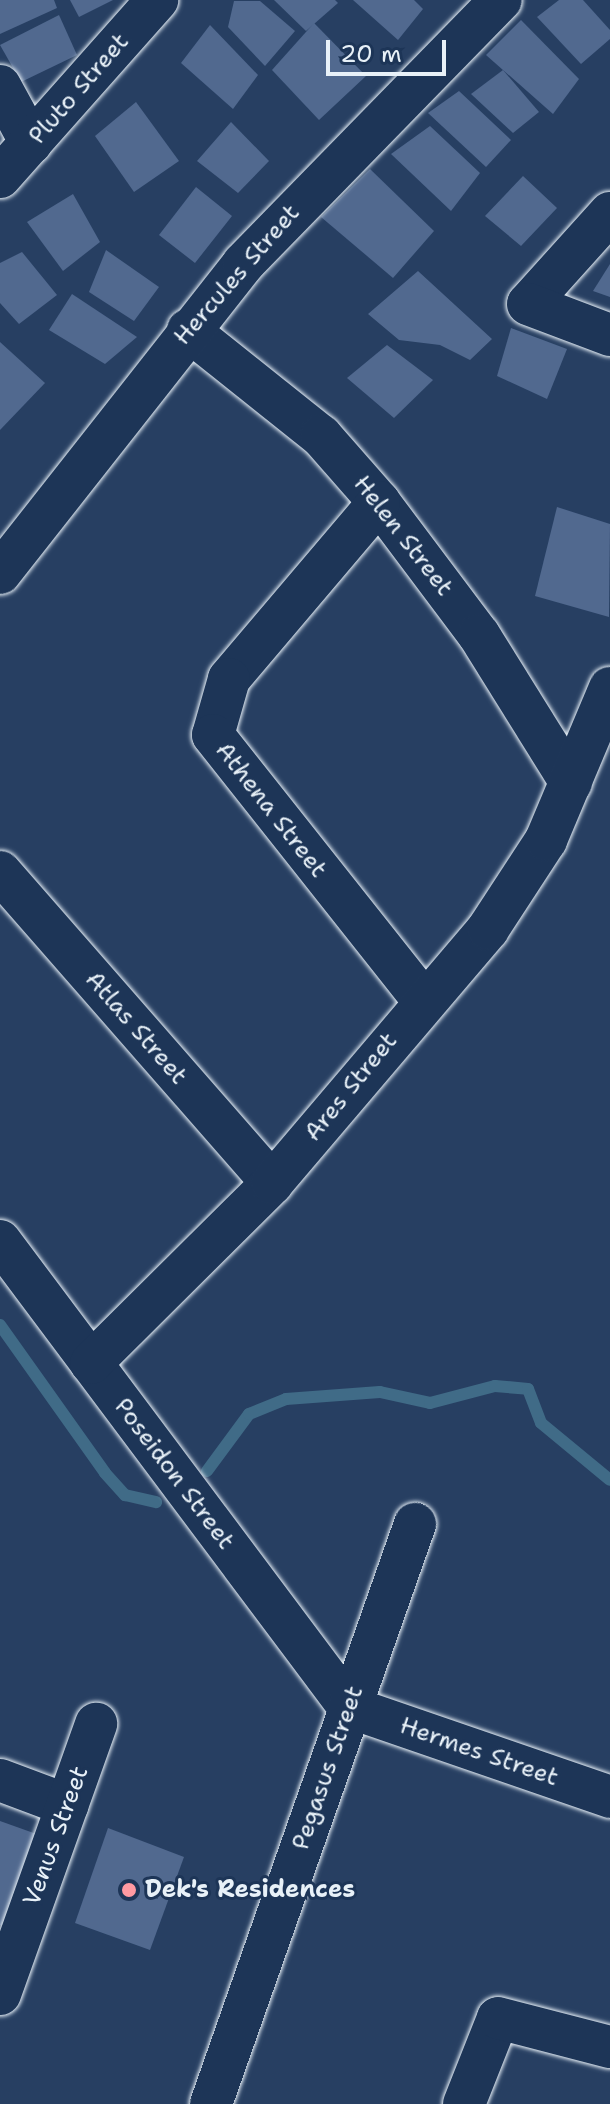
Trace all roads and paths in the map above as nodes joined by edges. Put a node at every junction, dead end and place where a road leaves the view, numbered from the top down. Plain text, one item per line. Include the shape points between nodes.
1 (157, 0) edge
2 (501, 0) edge
3 (0, 86) edge
4 (31, 143) junction
5 (0, 177) edge
6 (610, 213) edge
7 (188, 330) junction
8 (610, 335) edge
9 (379, 502) junction
10 (8, 545) edge
11 (610, 688) edge
12 (571, 783) junction
13 (0, 872) edge
14 (423, 1000) junction
15 (272, 1183) junction
16 (0, 1241) edge
17 (91, 1363) junction
18 (415, 1524) dead end
19 (349, 1707) junction
20 (96, 1724) dead end
21 (0, 1780) edge
22 (610, 1797) edge
23 (67, 1805) junction
24 (3, 1976) edge
25 (610, 2047) edge
26 (211, 2104) edge
27 (464, 2104) edge

1 - 4 street, Pluto Street
2 - 7 street, Hercules Street via 301,199
3 - 4 street
4 - 5 street, Pluto Street
6 - 8 street via 528,304
7 - 9 street, Helen Street via 321,436
7 - 10 street, Hercules Street
9 - 12 street, Helen Street via 479,635
9 - 14 street, Athena Street via 229,679 213,735
11 - 12 street, Ares Street
12 - 14 street, Ares Street via 520,883
13 - 15 street, Atlas Street
14 - 15 street, Ares Street
15 - 17 street, Ares Street
16 - 17 street, Poseidon Street
17 - 19 street, Poseidon Street
18 - 19 street, Pegasus Street
19 - 22 street, Hermes Street
19 - 26 street, Pegasus Street
20 - 23 street, Venus Street
21 - 23 street
23 - 24 street, Venus Street
25 - 27 street via 498,2018

